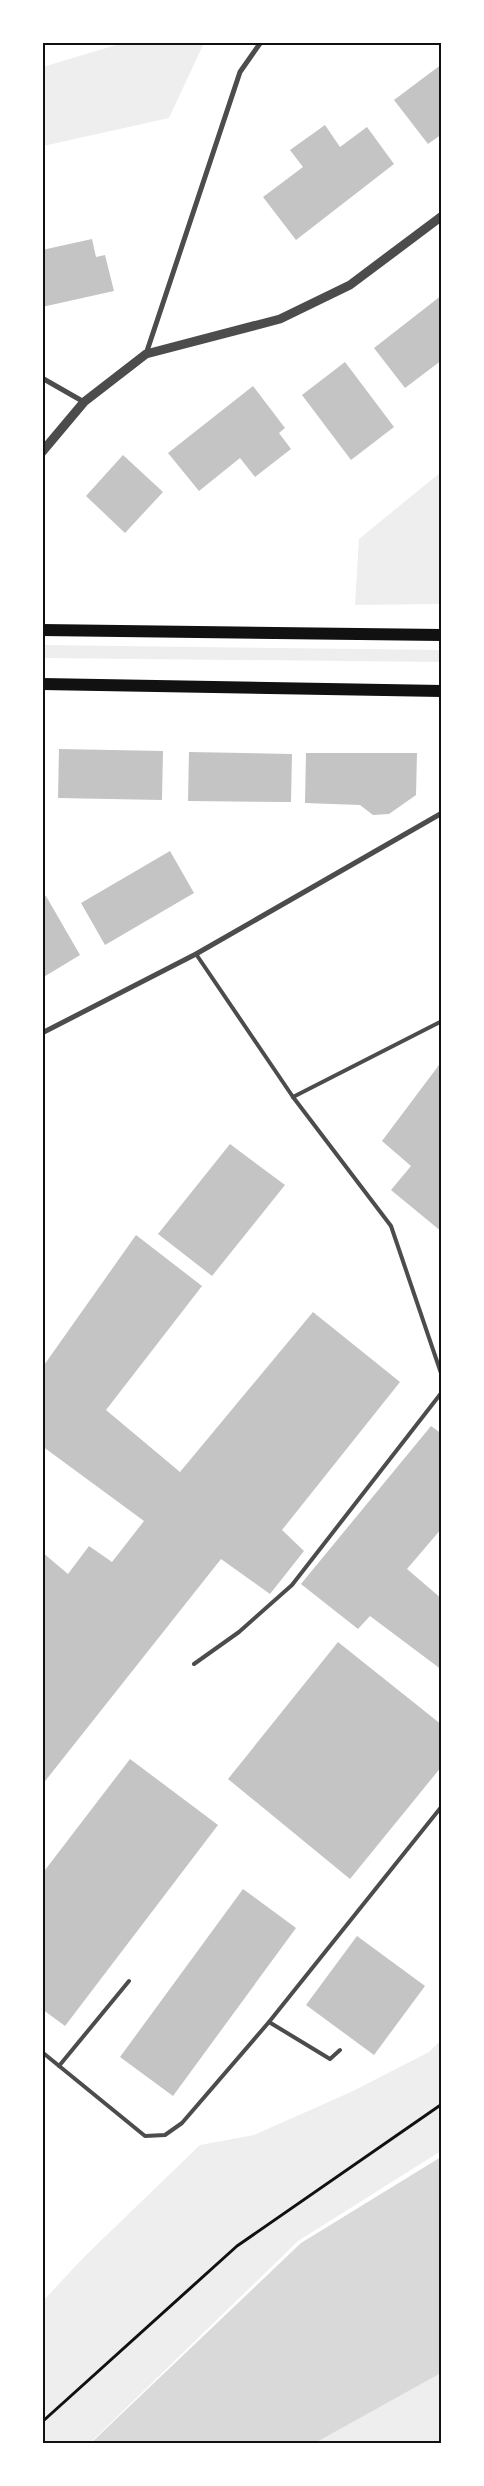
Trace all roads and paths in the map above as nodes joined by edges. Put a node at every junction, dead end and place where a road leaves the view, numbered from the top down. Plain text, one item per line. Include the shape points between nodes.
1 (261, 42) edge
2 (442, 216) edge
3 (146, 354) junction
4 (42, 378) edge
5 (84, 402) junction
6 (42, 452) edge
7 (42, 630) edge
8 (442, 636) edge
9 (42, 684) edge
10 (442, 691) edge
11 (442, 813) edge
12 (196, 954) junction
13 (442, 1021) edge
14 (42, 1033) edge
15 (293, 1097) junction
16 (442, 1376) edge
17 (442, 1392) edge
18 (194, 1664) dead end
19 (442, 1806) edge
20 (129, 1981) dead end
21 (269, 2022) junction
22 (340, 2050) dead end
23 (42, 2052) edge
24 (60, 2066) junction
25 (442, 2104) edge
26 (42, 2422) edge

1 - 3 street via 240,72
2 - 3 street via 350,285 280,319
3 - 5 street
4 - 5 street
5 - 6 street
7 - 8 main road
9 - 10 main road
11 - 12 street
12 - 14 street
12 - 15 lane
13 - 15 lane
15 - 16 lane via 392,1226
17 - 18 lane via 292,1585 239,1632
19 - 21 lane
20 - 24 lane
21 - 22 lane via 330,2059
21 - 24 lane via 182,2124 165,2135 145,2136
23 - 24 lane
25 - 26 path via 237,2246

